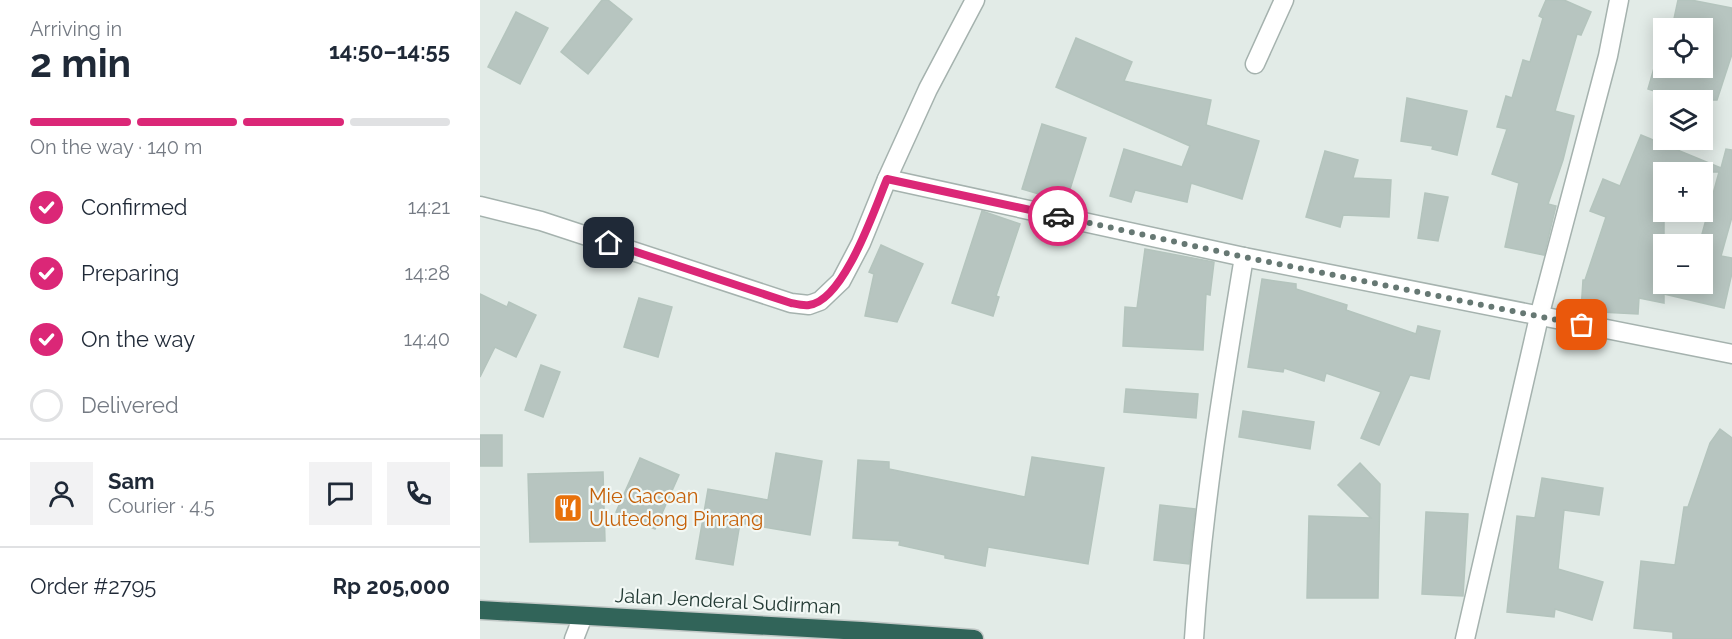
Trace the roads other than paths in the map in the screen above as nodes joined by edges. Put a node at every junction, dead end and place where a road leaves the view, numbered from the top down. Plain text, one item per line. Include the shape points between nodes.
1 (975, 0) edge
2 (1284, 0) edge
3 (1619, 0) edge
4 (1255, 64) dead end
5 (887, 179) junction
6 (480, 206) edge
7 (1244, 257) junction
8 (1539, 317) junction
9 (1732, 354) edge
10 (480, 610) edge
11 (583, 616) junction
12 (932, 637) edge
13 (574, 639) edge
14 (974, 639) edge
15 (1194, 639) edge
16 (1465, 639) edge

1 - 5 street
2 - 4 street
3 - 8 street via 1608,56
5 - 6 street via 841,281 820,301 809,305 791,303 541,221
5 - 7 street
7 - 8 street
7 - 15 street via 1209,478
8 - 9 street
8 - 16 street
10 - 11 highway, Jalan Jenderal Sudirman
11 - 12 highway, Jalan Jenderal Sudirman
11 - 13 street
12 - 14 highway, Jalan Jenderal Sudirman

